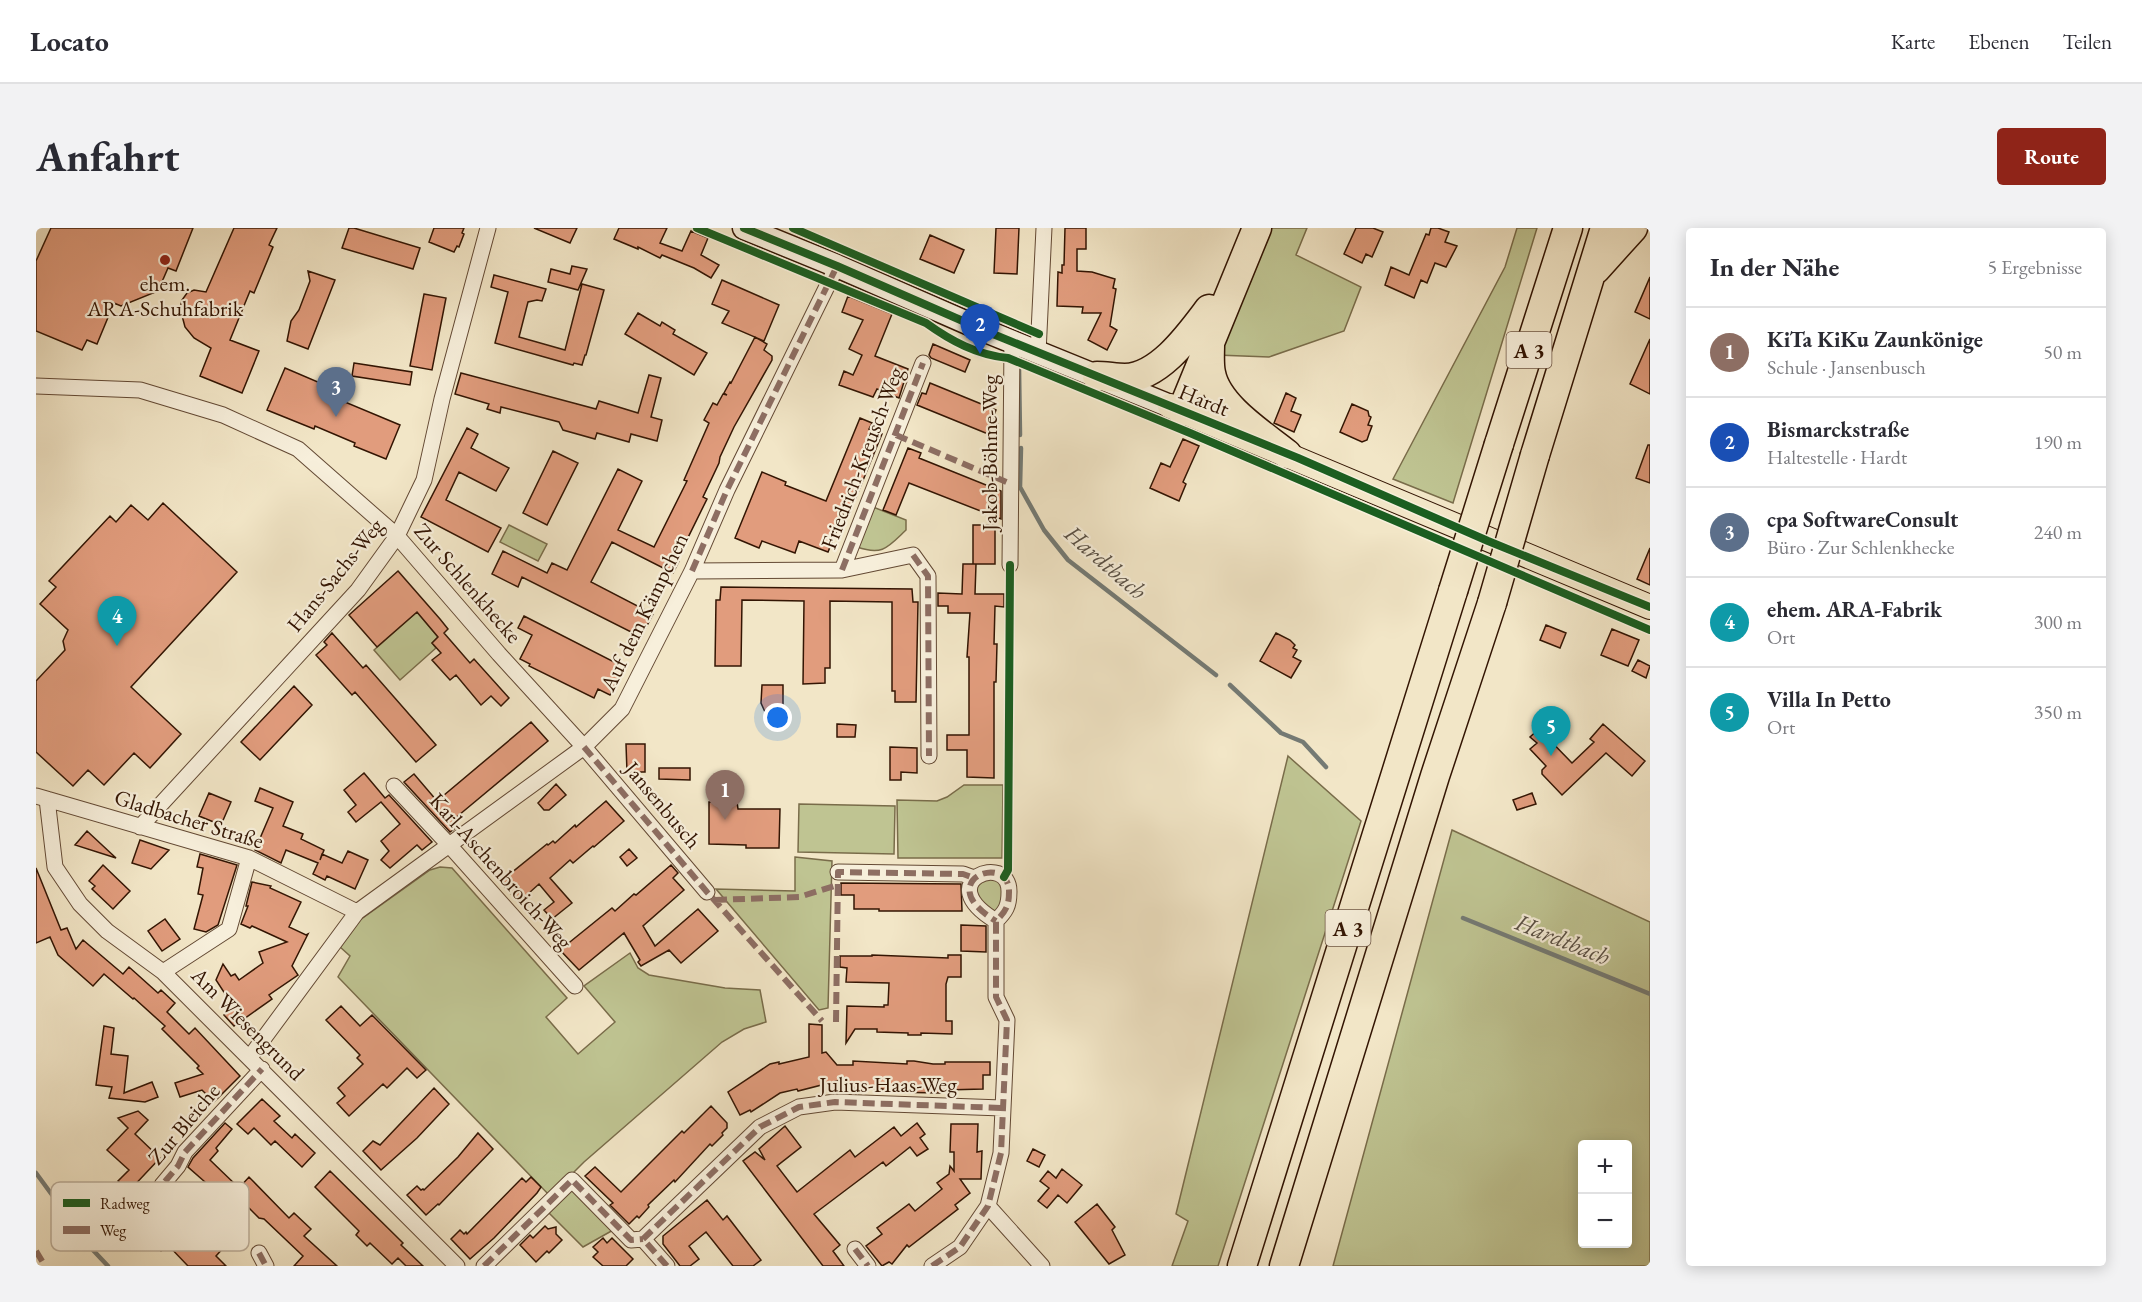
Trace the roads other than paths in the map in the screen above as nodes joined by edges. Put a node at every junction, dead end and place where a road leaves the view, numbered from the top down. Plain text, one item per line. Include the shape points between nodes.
1 (488, 228) edge
2 (744, 228) edge
3 (1044, 228) edge
4 (1244, 228) edge
5 (1257, 228) edge
6 (1568, 228) edge
7 (1605, 228) edge
8 (1633, 228) edge
9 (1561, 242) edge
10 (837, 266) junction
11 (1591, 275) junction
12 (1209, 309) junction
13 (1209, 340) junction
14 (1012, 342) junction
15 (1038, 353) junction
16 (923, 363) dead end
17 (1097, 375) junction
18 (36, 386) edge
19 (1176, 408) junction
20 (1287, 454) junction
21 (398, 536) junction
22 (1010, 565) dead end
23 (842, 570) junction
24 (692, 571) junction
25 (1650, 607) edge
26 (584, 747) junction
27 (929, 756) dead end
28 (394, 786) dead end
29 (41, 797) edge
30 (140, 827) junction
31 (450, 846) junction
32 (249, 858) junction
33 (838, 872) dead end
34 (974, 878) junction
35 (708, 892) dead end
36 (357, 912) junction
37 (996, 921) junction
38 (163, 972) junction
39 (575, 986) dead end
40 (250, 1057) junction
41 (262, 1069) junction
42 (1002, 1108) junction
43 (164, 1182) edge
44 (988, 1206) junction
45 (643, 1239) junction
46 (855, 1249) dead end
47 (457, 1266) edge
48 (484, 1266) edge
49 (667, 1266) edge
50 (868, 1266) edge
51 (932, 1266) edge
52 (1042, 1266) edge
53 (1242, 1266) edge
54 (1284, 1266) edge

1 - 21 street, Hans-Sachs-Weg via 424,480
2 - 10 main road, Hardt
3 - 15 street
4 - 12 highway
5 - 13 highway
6 - 9 highway, A 3
7 - 11 highway, A 3
8 - 11 highway
9 - 53 highway, A 3, bridge
10 - 14 main road, Hardt
10 - 24 street, Auf dem Kämpchen via 727,490
11 - 54 highway, A 3, bridge
12 - 17 highway via 1182,344 1154,367 1127,378
12 - 19 highway
13 - 19 highway
13 - 20 highway via 1211,374 1223,398 1241,418
14 - 15 main road, Hardt
14 - 22 street, Jakob-Böhme-Weg
15 - 17 main road, Hardt
16 - 23 street, Friedrich-Kreusch-Weg
17 - 19 main road, Hardt
18 - 21 street, Zur Schlenkhecke via 140,390 223,415 298,449
19 - 20 main road, Hardt
20 - 25 main road, Hardt
21 - 26 street, Zur Schlenkhecke
21 - 30 street, Hans-Sachs-Weg via 358,590
23 - 24 street, Friedrich-Kreusch-Weg
23 - 27 street, Friedrich-Kreusch-Weg via 913,555 928,576
24 - 26 street, Auf dem Kämpchen via 622,709
26 - 31 street, Auf dem Kämpchen
26 - 35 street, Jansenbusch
28 - 31 street, Karl-Aschenbroich-Weg
29 - 30 street, Gladbacher Straße
29 - 38 street, Am Wiesengrund via 55,867 80,904 107,931
30 - 32 street, Gladbacher Straße
31 - 36 street, Auf dem Kämpchen
31 - 39 street, Karl-Aschenbroich-Weg
32 - 36 street, Gladbacher Straße
32 - 38 street via 229,929
33 - 34 street via 963,874
34 - 37 street via 970,884 971,897 978,908
34 - 37 street via 983,872 995,873 1004,877 1010,887 1007,910
36 - 40 street, Auf dem Kämpchen
37 - 42 street via 996,997 1007,1020
38 - 40 street, Am Wiesengrund
40 - 41 street, Am Wiesengrund
41 - 43 street, Zur Bleiche via 185,1152
41 - 47 street, Am Wiesengrund
42 - 44 street via 1001,1153
42 - 45 street, Julius-Haas-Weg via 836,1102 799,1107 760,1127
44 - 51 street via 960,1247
44 - 52 street
45 - 48 street via 631,1240 572,1180
45 - 49 street
46 - 50 street

